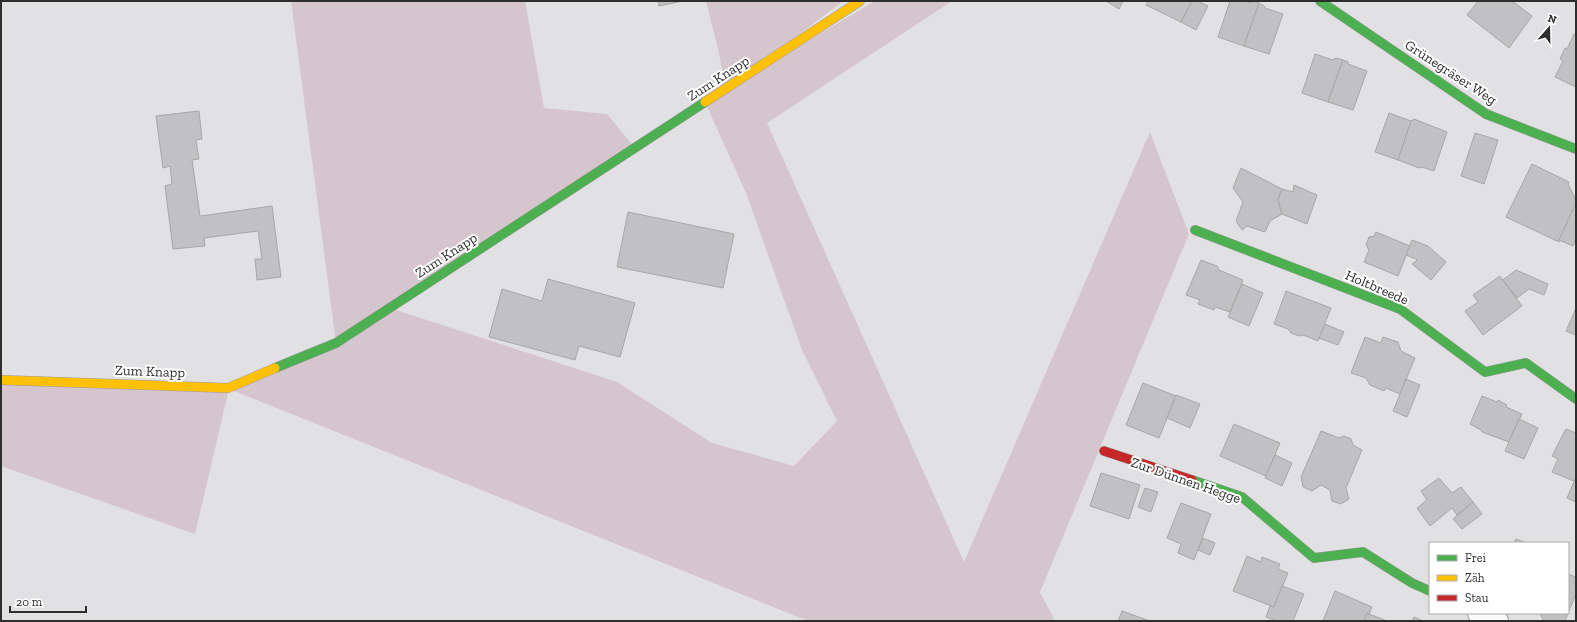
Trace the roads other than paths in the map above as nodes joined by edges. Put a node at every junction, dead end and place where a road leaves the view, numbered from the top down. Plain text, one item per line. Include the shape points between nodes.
1 (860, 1) edge
2 (1320, 1) edge
3 (1576, 149) edge
4 (1195, 230) dead end
5 (1, 380) edge
6 (1576, 399) edge
7 (1104, 452) dead end
8 (1429, 591) edge
9 (1482, 614) edge
10 (1497, 621) edge

1 - 5 street, Zum Knapp via 336,343 228,388
2 - 3 street, Grünegräser Weg via 1486,114
4 - 6 street, Holtbreede via 1400,309 1485,372 1526,363
7 - 8 street, Zur Dünnen Hegge via 1242,497 1314,558 1363,552 1412,583
9 - 10 street

